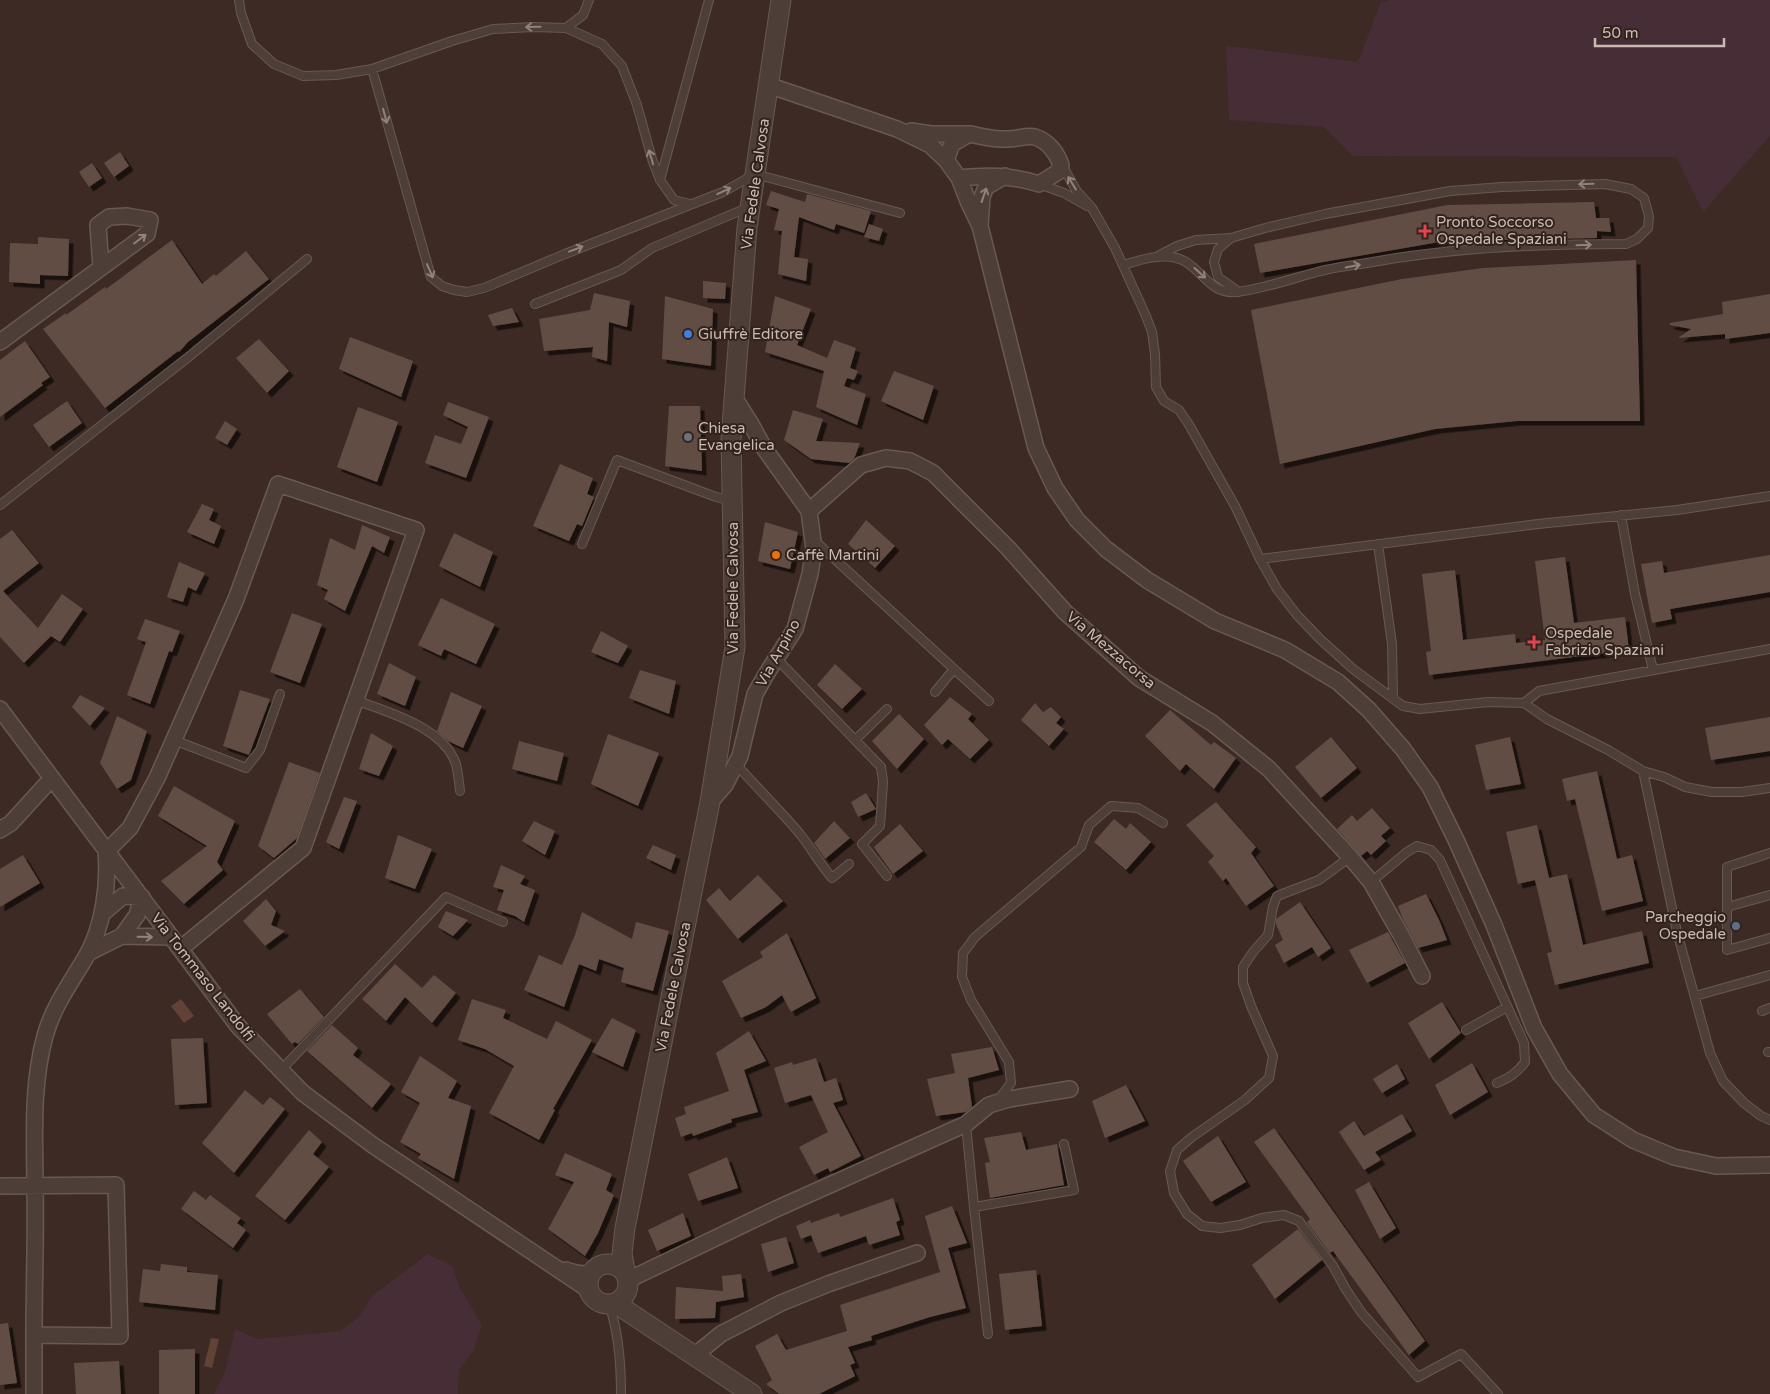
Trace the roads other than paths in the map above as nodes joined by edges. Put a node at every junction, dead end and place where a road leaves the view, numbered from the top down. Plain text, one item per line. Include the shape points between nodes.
1 (239, 0) edge
2 (589, 0) edge
3 (709, 0) edge
4 (781, 0) edge
5 (566, 28) junction
6 (372, 69) junction
7 (768, 85) junction
8 (897, 129) junction
9 (969, 134) junction
10 (1058, 155) junction
11 (946, 160) junction
12 (755, 174) junction
13 (1005, 176) junction
14 (958, 178) junction
15 (660, 180) junction
16 (1039, 184) junction
17 (690, 204) junction
18 (751, 206) junction
19 (1092, 208) junction
20 (900, 213) dead end
21 (980, 226) junction
22 (1231, 238) junction
23 (1156, 257) junction
24 (307, 259) dead end
25 (1124, 265) junction
26 (101, 268) dead end
27 (1239, 292) junction
28 (535, 304) dead end
29 (0, 342) edge
30 (734, 397) junction
31 (1770, 496) edge
32 (732, 501) junction
33 (0, 506) edge
34 (810, 511) junction
35 (1621, 515) junction
36 (813, 539) junction
37 (582, 544) dead end
38 (1378, 544) junction
39 (1260, 559) junction
40 (1770, 649) edge
41 (776, 658) junction
42 (954, 670) junction
43 (1653, 670) junction
44 (935, 692) dead end
45 (280, 694) dead end
46 (1393, 699) junction
47 (355, 700) junction
48 (989, 701) dead end
49 (1524, 703) junction
50 (0, 709) edge
51 (887, 709) dead end
52 (174, 740) junction
53 (855, 740) junction
54 (736, 764) junction
55 (1643, 771) junction
56 (52, 778) junction
57 (1770, 788) edge
58 (460, 791) dead end
59 (710, 802) junction
60 (1162, 823) dead end
61 (0, 830) edge
62 (106, 852) junction
63 (1770, 853) edge
64 (1350, 857) junction
65 (850, 864) dead end
66 (887, 876) dead end
67 (1371, 882) junction
68 (1770, 895) edge
69 (142, 897) junction
70 (1727, 907) junction
71 (102, 914) junction
72 (503, 922) dead end
73 (122, 936) junction
74 (1770, 938) edge
75 (175, 943) junction
76 (88, 953) junction
77 (1770, 975) edge
78 (1422, 976) dead end
79 (1695, 996) junction
80 (1507, 1007) junction
81 (1466, 1030) dead end
82 (281, 1070) junction
83 (1497, 1084) dead end
84 (1070, 1089) dead end
85 (996, 1103) junction
86 (1770, 1120) edge
87 (966, 1124) junction
88 (1064, 1144) dead end
89 (1770, 1165) edge
90 (35, 1185) junction
91 (0, 1186) edge
92 (974, 1207) junction
93 (625, 1228) junction
94 (917, 1253) dead end
95 (593, 1277) junction
96 (621, 1291) junction
97 (988, 1334) dead end
98 (34, 1335) junction
99 (694, 1356) junction
100 (34, 1394) edge
101 (621, 1394) edge
102 (752, 1394) edge
103 (1498, 1394) edge

1 - 6 lane via 252,44 274,64 303,76
2 - 5 lane via 583,14
3 - 15 lane
4 - 7 street, Via Fedele Calvosa
5 -> 6 lane via 493,29
15 -> 5 lane via 622,66 602,44
6 -> 17 lane via 431,277 442,286 467,292 484,288
7 - 8 street
7 - 12 street, Via Fedele Calvosa
8 - 9 street via 931,134
8 - 11 street via 930,145
9 - 10 street via 1008,139 1034,137
9 - 11 street via 952,144
10 - 16 street via 1061,165 1058,172
19 -> 10 lane via 1076,190
11 - 14 street
17 -> 12 lane via 723,192
12 - 18 street, Via Fedele Calvosa
12 - 20 lane
13 - 14 street
13 - 16 street
21 -> 13 street via 986,187
14 - 21 street
15 - 17 lane via 674,200
16 - 19 lane
18 - 28 lane via 652,248 621,270
18 - 30 street, Via Fedele Calvosa
19 - 25 lane
21 - 89 street via 1036,448 1055,488 1077,520 1106,549 1147,580 1215,621 1285,650 1338,682 1369,710 1403,749 1430,786 1456,840 1534,1028 1560,1074 1594,1115 1633,1140 1674,1157 1716,1166
22 - 23 lane via 1196,240
22 - 27 lane via 1218,249 1214,262 1218,277
27 -> 22 lane via 1320,271 1424,253 1626,244 1648,228 1649,216 1644,198 1631,188 1605,184 1502,187 1450,191 1325,214
23 - 25 lane
23 -> 27 lane via 1185,261 1224,292
24 - 33 lane
25 - 39 lane via 1152,332 1156,387 1164,401 1178,410 1188,423 1231,498
26 - 29 street
30 - 32 street, Via Fedele Calvosa
30 - 34 street via 764,448
31 - 35 lane
32 - 37 lane via 716,498 617,460
32 - 59 street, Via Fedele Calvosa via 735,647
34 - 36 street, Via Arpino
34 - 64 street, Via Mezzacorsa via 861,465 886,458 910,460 933,473 1008,548 1065,612 1139,678 1212,723 1269,769
35 - 38 lane
35 - 43 lane
36 - 41 street, Via Arpino via 803,605 795,629
36 - 42 lane
38 - 39 lane
38 - 46 lane via 1392,644
39 - 46 lane via 1297,615 1353,669
40 - 43 lane
41 - 53 lane
41 - 54 street, Via Arpino via 755,694
42 - 44 lane
42 - 48 lane
43 - 49 lane via 1539,691
45 - 52 lane via 260,750 246,768
46 - 49 lane via 1403,706 1420,709 1488,702
47 - 52 street via 416,530 278,484 236,599
47 - 58 lane via 423,728 445,746 456,764
47 - 75 street via 303,848
49 - 55 lane
50 - 56 street, Via Tommaso Landolfi
51 - 53 lane
52 - 62 street via 130,828
53 - 66 lane via 880,766 883,782 880,826 862,844
54 - 59 street, Via Arpino via 725,785
54 - 65 lane via 801,836 832,878
55 - 57 lane via 1712,792
55 - 79 lane via 1677,932
56 - 61 street via 11,823
56 - 62 street, Via Tommaso Landolfi
59 - 93 street, Via Fedele Calvosa
60 - 85 lane via 1138,808 1111,806 1089,825 1081,847 975,937 963,953 962,977 971,1000 1009,1062 1010,1082
62 - 69 street, Via Tommaso Landolfi
62 - 71 street via 108,871
63 - 70 lane via 1727,867
64 - 67 street, Via Mezzacorsa
64 - 103 lane via 1319,880 1277,896 1268,935 1243,967 1243,983 1273,1056 1269,1078 1245,1100 1177,1150 1170,1171 1174,1193 1187,1214 1202,1226 1226,1227 1284,1215 1298,1221 1333,1266 1361,1312 1418,1377 1461,1354
67 - 78 street, Via Mezzacorsa
67 - 80 lane via 1417,846 1431,850 1440,860
68 - 70 lane
69 - 71 street via 123,896
69 - 73 street via 137,915
69 - 75 street, Via Tommaso Landolfi
70 - 74 lane via 1727,950
71 - 76 street
72 - 82 lane via 446,897
73 -> 75 street
73 - 76 street
75 - 82 street, Via Tommaso Landolfi via 238,1026
76 - 90 street via 61,996 45,1035 35,1091
77 - 79 lane
79 - 86 lane via 1710,1053 1723,1081 1744,1103
80 - 81 lane
80 - 83 lane via 1524,1043 1525,1062 1518,1071
82 - 95 street, Via Tommaso Landolfi via 374,1146 553,1265
84 - 85 street
85 - 87 street
87 - 92 lane
87 - 96 street via 782,1206
88 - 92 lane via 1074,1190
90 - 91 street
90 - 98 street
90 - 98 street via 116,1184 120,1336
92 - 97 lane
93 - 95 street, Via Fedele Calvosa
93 - 96 street, Via Fedele Calvosa
94 - 99 street via 781,1303 721,1334
95 - 96 street via 597,1301
95 - 96 street via 613,1265 620,1268
96 - 99 street via 656,1330
96 - 101 lane via 615,1323
98 - 100 street
99 - 102 street

